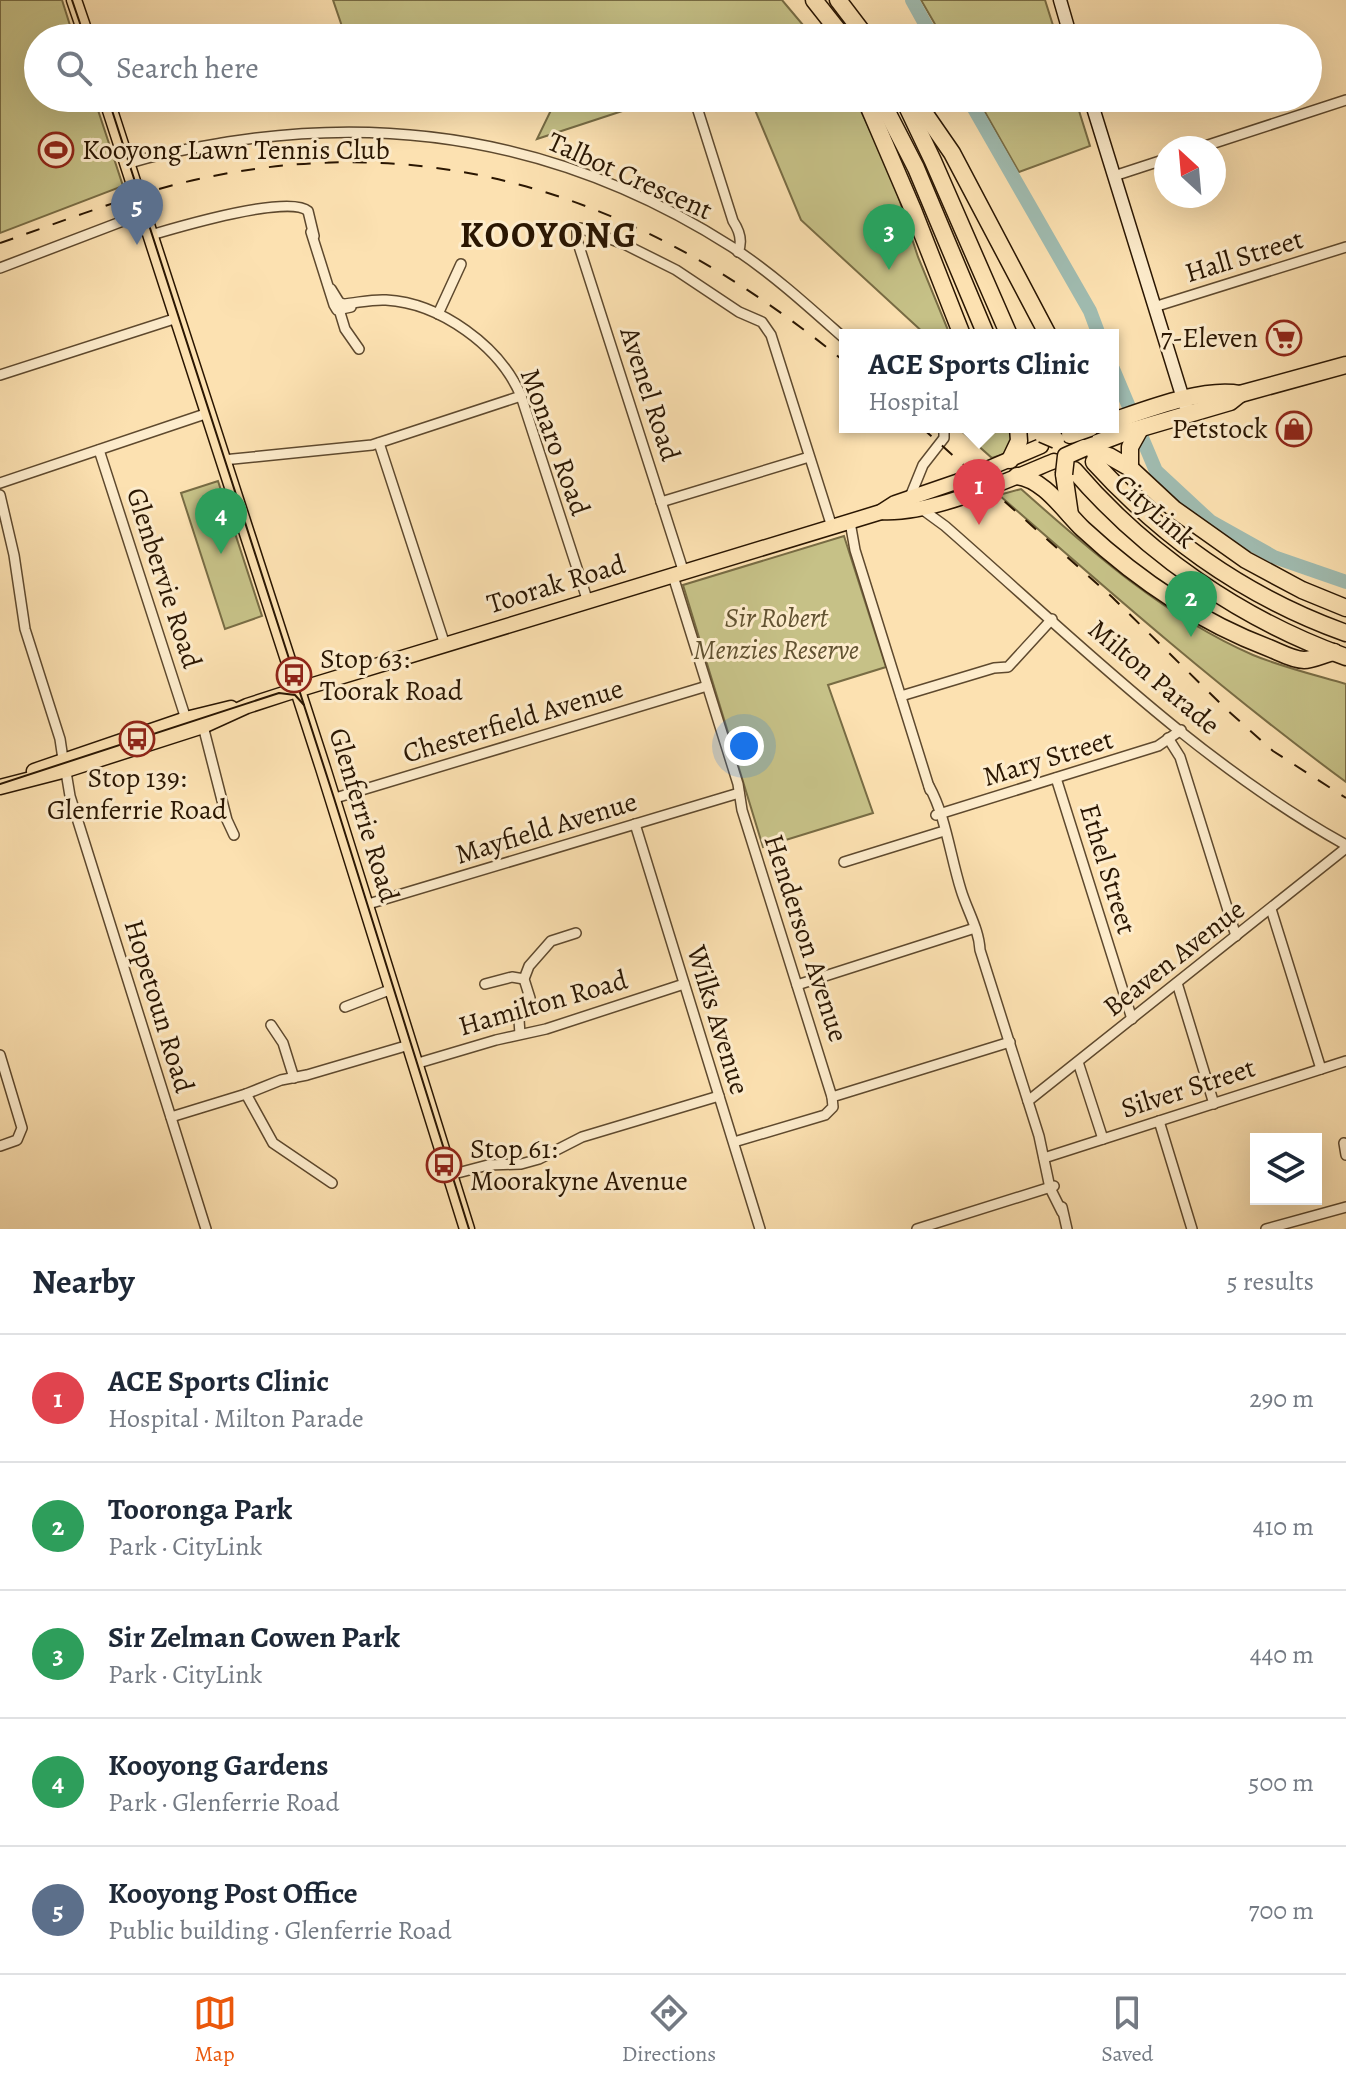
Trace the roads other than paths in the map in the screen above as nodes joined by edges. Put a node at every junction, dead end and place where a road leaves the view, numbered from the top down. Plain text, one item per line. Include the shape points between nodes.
1 (74, 0) edge
2 (814, 0) edge
3 (838, 0) edge
4 (1060, 0) edge
5 (82, 24) edge
6 (833, 24) edge
7 (856, 24) edge
8 (1067, 24) edge
9 (1346, 100) edge
10 (1322, 108) edge
11 (110, 112) edge
12 (698, 112) edge
13 (871, 112) edge
14 (887, 112) edge
15 (910, 112) edge
16 (924, 112) edge
17 (1094, 112) edge
18 (1309, 112) edge
19 (1226, 139) edge
20 (1154, 163) edge
21 (127, 164) junction
22 (1114, 176) junction
23 (144, 213) junction
24 (733, 221) junction
25 (151, 235) junction
26 (725, 243) junction
27 (1346, 247) edge
28 (738, 252) junction
29 (461, 264) dead end
30 (0, 268) edge
31 (339, 306) junction
32 (1154, 307) junction
33 (438, 314) junction
34 (177, 318) junction
35 (960, 329) edge
36 (983, 329) edge
37 (1006, 329) edge
38 (1045, 329) edge
39 (839, 334) edge
40 (359, 349) dead end
41 (1346, 365) edge
42 (0, 375) edge
43 (521, 396) junction
44 (1186, 408) junction
45 (208, 413) junction
46 (1119, 420) edge
47 (1146, 422) junction
48 (1119, 431) edge
49 (944, 433) edge
50 (1018, 433) edge
51 (1038, 433) edge
52 (1086, 433) edge
53 (1114, 433) edge
54 (379, 443) junction
55 (99, 450) junction
56 (1065, 450) edge
57 (809, 457) junction
58 (223, 460) junction
59 (1010, 460) junction
60 (1094, 462) dead end
61 (923, 466) junction
62 (1131, 469) junction
63 (1017, 476) junction
64 (0, 483) edge
65 (936, 488) junction
66 (0, 495) edge
67 (946, 501) junction
68 (661, 502) junction
69 (915, 502) junction
70 (1070, 515) junction
71 (841, 524) junction
72 (945, 526) junction
73 (678, 574) junction
74 (588, 602) junction
75 (1346, 608) edge
76 (1052, 619) junction
77 (1346, 633) edge
78 (445, 645) junction
79 (1340, 654) edge
80 (707, 686) junction
81 (298, 690) junction
82 (903, 696) junction
83 (247, 706) junction
84 (186, 719) junction
85 (203, 726) junction
86 (1177, 727) junction
87 (1169, 738) junction
88 (62, 764) junction
89 (1056, 778) junction
90 (0, 786) edge
91 (739, 793) junction
92 (332, 799) junction
93 (939, 814) junction
94 (635, 824) junction
95 (941, 831) junction
96 (234, 835) dead end
97 (1346, 847) edge
98 (844, 862) dead end
99 (365, 905) junction
100 (1271, 909) junction
101 (972, 929) junction
102 (576, 933) dead end
103 (1236, 936) junction
104 (524, 979) junction
105 (1177, 983) junction
106 (485, 984) dead end
107 (684, 984) junction
108 (797, 985) junction
109 (392, 989) junction
110 (345, 1007) dead end
111 (1132, 1019) junction
112 (271, 1025) dead end
113 (520, 1034) junction
114 (1007, 1043) junction
115 (409, 1045) junction
116 (0, 1055) edge
117 (1346, 1061) edge
118 (1078, 1062) junction
119 (415, 1064) junction
120 (1321, 1069) junction
121 (294, 1078) junction
122 (246, 1094) junction
123 (719, 1096) junction
124 (832, 1097) junction
125 (1028, 1101) junction
126 (1214, 1104) junction
127 (171, 1117) junction
128 (1159, 1121) junction
129 (1103, 1139) junction
130 (734, 1142) junction
131 (1344, 1143) dead end
132 (0, 1146) edge
133 (1346, 1155) edge
134 (1047, 1157) junction
135 (450, 1175) junction
136 (332, 1183) dead end
137 (1052, 1187) junction
138 (1345, 1206) edge
139 (206, 1229) edge
140 (467, 1229) edge
141 (760, 1229) edge
142 (917, 1229) edge
143 (1067, 1229) edge
144 (1192, 1229) edge
145 (1266, 1229) edge

1 - 5 main road
2 - 6 highway
3 - 7 highway
4 - 8 main road
9 - 10 street
11 - 21 main road, Glenferrie Road
12 - 24 street
13 - 35 highway
14 - 36 highway
15 - 37 highway
16 - 38 highway via 952,153
17 - 22 main road
18 - 19 street
20 - 22 street
21 - 23 main road, Glenferrie Road
21 - 26 street, Talbot Crescent via 197,147 318,132 460,140 573,170 656,205
22 - 32 main road
23 - 25 main road, Glenferrie Road
23 - 30 street
24 - 26 street
24 - 28 street via 740,234
25 - 31 street via 243,211 301,212
25 - 34 main road, Glenferrie Road
26 - 28 street, Talbot Crescent
27 - 32 street, Hall Street
28 - 39 street, Talbot Crescent
29 - 33 street
31 - 33 street, Monaro Road via 343,310 389,300
31 - 40 street via 345,329
32 - 44 main road
33 - 43 street, Monaro Road via 489,350
34 - 42 street
34 - 45 main road, Glenferrie Road
41 - 44 highway, Toorak Road via 1240,394 1225,391
43 - 54 street
43 - 74 street, Monaro Road
44 - 47 highway, Toorak Road
45 - 55 street
45 - 58 main road, Glenferrie Road
46 - 47 highway, Toorak Road
47 - 48 highway, Toorak Road
47 - 62 highway via 1130,447
49 - 61 street
50 - 59 highway
51 - 56 highway, bridge
52 - 56 highway, Toorak Road, bridge
53 - 56 highway, Toorak Road
54 - 58 street
54 - 78 street
55 - 64 street
55 - 84 street, Glenbervie Road
56 - 59 main road, Toorak Road
56 - 62 highway via 1109,456
56 - 63 main road, Toorak Road
56 - 70 highway
56 - 79 highway, CityLink via 1132,529 1198,580 1273,624
57 - 68 street
57 - 68 street, Avenel Road via 765,324 676,270 578,229
57 - 71 street
58 - 81 main road, Glenferrie Road
59 - 65 main road, Toorak Road
60 - 77 highway via 1146,515 1210,565 1278,604
61 - 65 street
61 - 69 street
62 - 75 highway via 1225,547
63 - 67 main road, Toorak Road
63 - 70 highway via 1034,481
65 - 69 main road, Toorak Road
66 - 88 street, Hopetoun Road via 25,629 60,739
67 - 69 main road, Toorak Road
67 - 72 street
68 - 73 street, Avenel Road
69 - 71 main road, Toorak Road via 895,513
69 - 72 street, Milton Parade
70 - 79 highway via 1128,567 1210,621 1303,660
71 - 73 main road, Toorak Road
71 - 82 street via 855,550
72 - 76 street, Milton Parade
73 - 74 main road, Toorak Road
73 - 80 street, Avenel Road
74 - 78 main road, Toorak Road
76 - 82 street via 1008,667
76 - 86 street, Milton Parade
78 - 81 main road, Toorak Road
80 - 91 street, Henderson Avenue
80 - 92 street, Chesterfield Avenue
81 - 83 main road, Toorak Road
81 - 92 main road, Glenferrie Road
82 - 93 street
83 - 84 main road, Toorak Road
83 - 85 main road, Toorak Road
84 - 88 main road, Toorak Road
85 - 88 main road, Toorak Road
85 - 96 street
86 - 87 street
86 - 97 street, Milton Parade via 1271,799
87 - 89 street, Mary Street
87 - 103 street via 1178,751
88 - 90 main road, Toorak Road
88 - 127 street, Hopetoun Road
89 - 93 street, Mary Street
89 - 111 street, Ethel Street
91 - 94 street, Mayfield Avenue
91 - 108 street, Henderson Avenue
92 - 99 main road, Glenferrie Road
93 - 95 street
94 - 99 street, Mayfield Avenue
94 - 107 street, Wilks Avenue
95 - 98 street
95 - 101 street
97 - 100 street, Beaven Avenue
99 - 109 main road, Glenferrie Road
100 - 103 street, Beaven Avenue
100 - 120 street
101 - 108 street
101 - 114 street
102 - 104 street via 544,948
103 - 105 street, Beaven Avenue
104 - 106 street
104 - 113 street via 530,998 519,1020
105 - 111 street, Beaven Avenue
105 - 126 street
107 - 113 street, Hamilton Road
107 - 123 street, Wilks Avenue
108 - 124 street, Henderson Avenue
109 - 110 street
109 - 115 main road, Glenferrie Road
111 - 118 street, Beaven Avenue
112 - 121 street
113 - 119 street, Hamilton Road
114 - 124 street
114 - 125 street
115 - 119 main road, Glenferrie Road
115 - 121 street
116 - 132 street via 22,1135
117 - 120 street, Silver Street
118 - 125 street, Beaven Avenue
118 - 129 street
119 - 135 main road, Glenferrie Road
120 - 126 street, Silver Street
121 - 122 street
122 - 127 street
122 - 136 street via 273,1143
123 - 130 street, Wilks Avenue
123 - 135 street via 582,1137 539,1159
124 - 130 street via 833,1107 825,1115
125 - 134 street
126 - 128 street, Silver Street
127 - 139 street, Hopetoun Road
128 - 129 street, Silver Street
128 - 144 street
129 - 134 street, Silver Street
130 - 141 street, Wilks Avenue
131 - 133 street
134 - 137 street
135 - 140 main road, Glenferrie Road
137 - 142 street
137 - 143 street
138 - 145 street

